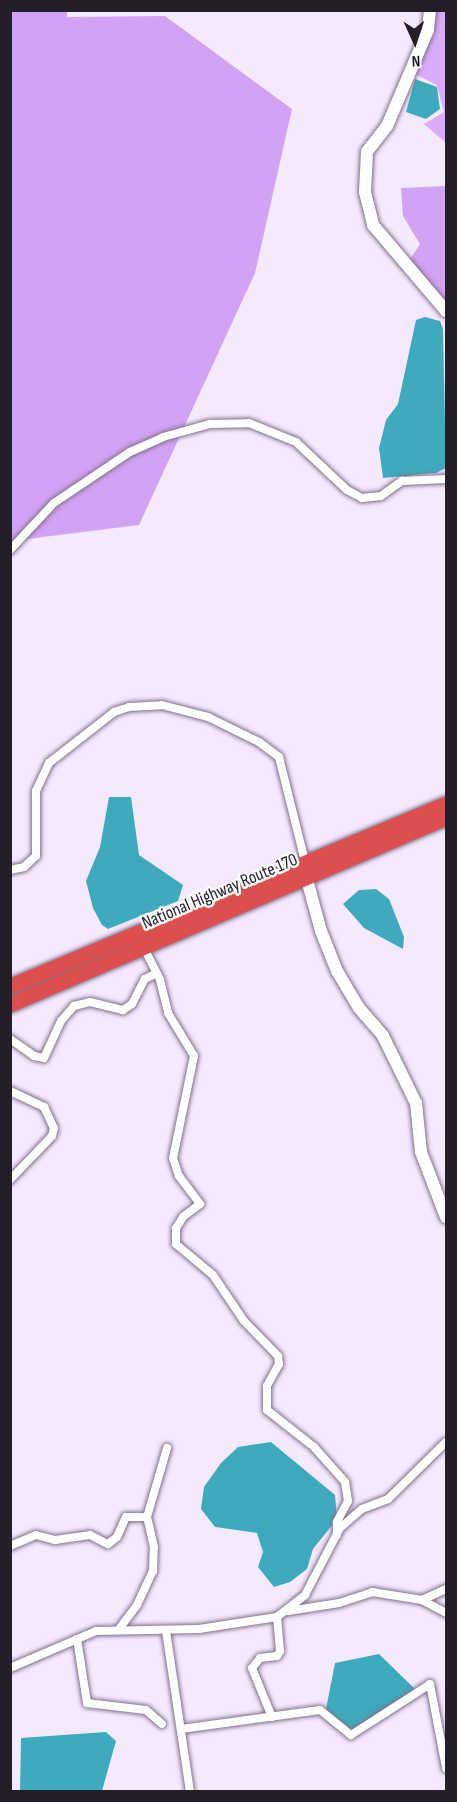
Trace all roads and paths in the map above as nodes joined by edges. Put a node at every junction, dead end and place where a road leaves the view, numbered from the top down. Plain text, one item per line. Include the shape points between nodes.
1 (430, 10) edge
2 (447, 311) edge
3 (447, 478) edge
4 (10, 550) edge
5 (447, 804) edge
6 (447, 817) edge
7 (306, 869) junction
8 (10, 870) edge
9 (143, 946) junction
10 (157, 973) junction
11 (10, 986) edge
12 (10, 1004) edge
13 (10, 1039) edge
14 (10, 1091) edge
15 (10, 1180) edge
16 (447, 1217) edge
17 (447, 1442) edge
18 (167, 1448) dead end
19 (147, 1517) junction
20 (337, 1535) junction
21 (10, 1546) edge
22 (447, 1589) edge
23 (422, 1600) junction
24 (288, 1611) junction
25 (447, 1613) edge
26 (278, 1617) junction
27 (118, 1629) junction
28 (166, 1631) junction
29 (77, 1639) junction
30 (10, 1668) edge
31 (272, 1717) junction
32 (162, 1724) dead end
33 (181, 1729) junction
34 (447, 1768) edge
35 (190, 1791) edge

1 - 2 street via 428,30 387,126 367,152 365,192 373,225
3 - 4 street via 402,481 381,496 362,498 347,490 296,442 249,423 210,424 163,437 130,452 54,503
5 - 7 highway, National Highway Route 170
6 - 7 highway, National Highway Route 170
7 - 8 street via 279,757 259,742 208,717 162,705 114,712 49,763 36,791 36,856 24,867
7 - 9 highway, National Highway Route 170
7 - 11 highway, National Highway Route 170
7 - 16 street via 321,931 337,971 359,1008 383,1036 416,1103 421,1152
9 - 10 street
9 - 12 highway, National Highway Route 170
10 - 13 street via 145,979 132,1004 123,1010 90,1002 74,1006 61,1021 44,1058 34,1056
10 - 20 street via 168,1014 194,1056 173,1158 178,1176 200,1204 176,1228 176,1244 213,1275 244,1321 278,1356 279,1364 267,1386 267,1410 314,1448 345,1482 348,1501 337,1522
14 - 15 street via 44,1107 54,1128 52,1136
17 - 20 street via 388,1499 362,1509
18 - 19 street
19 - 21 street via 126,1517 117,1537 108,1544 90,1535 55,1540 36,1535
19 - 27 street via 154,1547 153,1571 137,1605
20 - 24 street via 304,1595
22 - 23 street
23 - 24 street via 372,1592 339,1603
23 - 25 street
24 - 26 street
26 - 28 street via 241,1625
26 - 31 street via 280,1651 277,1656 260,1658 252,1668
27 - 28 street
27 - 29 street via 96,1630
28 - 33 street
29 - 30 street
29 - 32 street via 87,1703 146,1710
31 - 33 street
31 - 34 street via 320,1710 351,1735 430,1684
33 - 35 street

